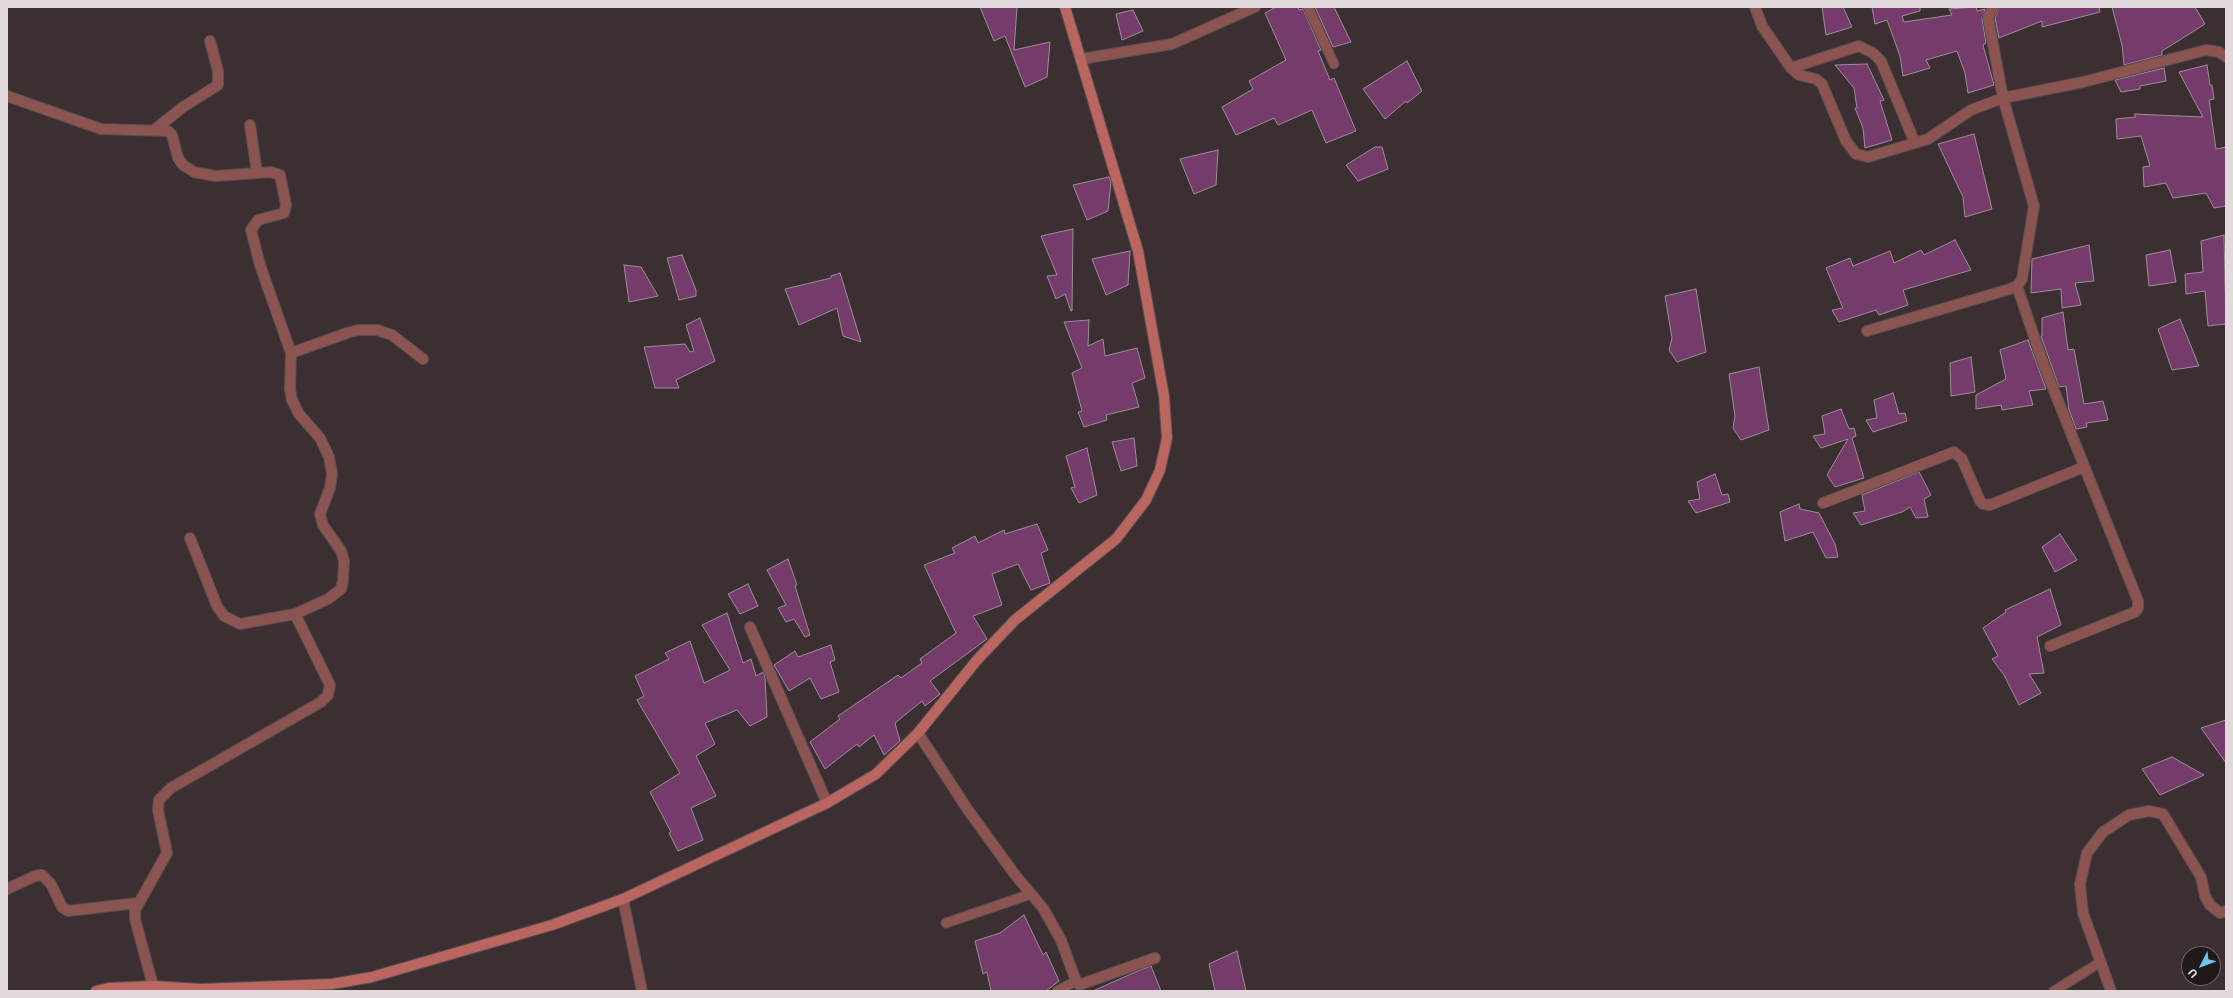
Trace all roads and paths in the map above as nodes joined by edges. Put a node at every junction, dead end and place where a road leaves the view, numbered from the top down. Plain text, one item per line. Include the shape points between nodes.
1 (1065, 7) edge
2 (1255, 7) edge
3 (1308, 7) edge
4 (1755, 7) edge
5 (1994, 7) edge
6 (210, 41) dead end
7 (2226, 57) edge
8 (1081, 59) junction
9 (1334, 64) dead end
10 (1791, 68) junction
11 (7, 96) edge
12 (2003, 98) junction
13 (250, 125) dead end
14 (154, 130) junction
15 (1915, 143) junction
16 (257, 173) junction
17 (2017, 286) junction
18 (1867, 331) dead end
19 (291, 353) junction
20 (423, 359) dead end
21 (2084, 467) junction
22 (1823, 503) dead end
23 (190, 538) dead end
24 (295, 614) junction
25 (750, 627) dead end
26 (2050, 646) dead end
27 (918, 733) junction
28 (827, 803) junction
29 (7, 889) edge
30 (1032, 894) junction
31 (623, 899) junction
32 (137, 903) junction
33 (2226, 911) edge
34 (946, 923) dead end
35 (1155, 958) dead end
36 (2099, 963) junction
37 (1076, 981) junction
38 (153, 986) junction
39 (200, 990) edge
40 (96, 991) edge
41 (642, 991) edge
42 (1057, 991) edge
43 (2054, 991) edge
44 (2111, 991) edge

1 - 8 street
2 - 8 street via 1172,44
3 - 9 lane
4 - 10 street via 1762,26
5 - 12 street via 1988,17
6 - 14 street via 218,71 218,85 183,107
7 - 12 street via 2219,52 2206,50 2083,82
8 - 27 street via 1138,250 1164,396 1167,438 1160,470 1146,500 1116,539 1015,620 977,660
10 - 15 street via 1799,75 1816,79 1822,84 1846,141 1856,154 1868,157
10 - 15 street via 1859,46 1873,53 1881,62
11 - 14 street via 101,129
12 - 15 street via 1971,110 1928,139
12 - 17 street via 2034,206 2022,279
13 - 16 street
14 - 16 street via 170,133 178,158 194,172 215,176
16 - 19 street via 278,174 286,205 284,213 258,220 251,230 260,265
17 - 18 street
17 - 21 street via 2043,363
19 - 20 street via 358,330 377,330 392,335
19 - 24 street via 292,400 298,414 320,438 329,457 332,474 330,488 320,514 344,561 341,589 328,599
21 - 22 street via 1990,505 1980,501 1962,459 1954,452
21 - 26 street via 2138,608 2134,612
23 - 24 street via 217,606 224,616 240,624
24 - 32 street via 330,685 328,695 171,788 159,800 158,810 167,853
25 - 28 street
27 - 28 street via 876,774
27 - 30 street via 968,810
28 - 31 street
29 - 32 street via 42,875 51,884 62,907 68,910
30 - 34 lane
30 - 37 street via 1061,940
31 - 39 street via 552,925 372,977 332,984
31 - 41 street
32 - 38 street via 135,919
33 - 36 street via 2220,912 2210,905 2205,896 2201,877 2163,814 2149,811 2129,815 2103,832 2087,852 2080,884 2083,913
35 - 37 street via 1084,985 1079,985
36 - 43 lane
36 - 44 street
37 - 42 lane
38 - 39 street
38 - 40 street

